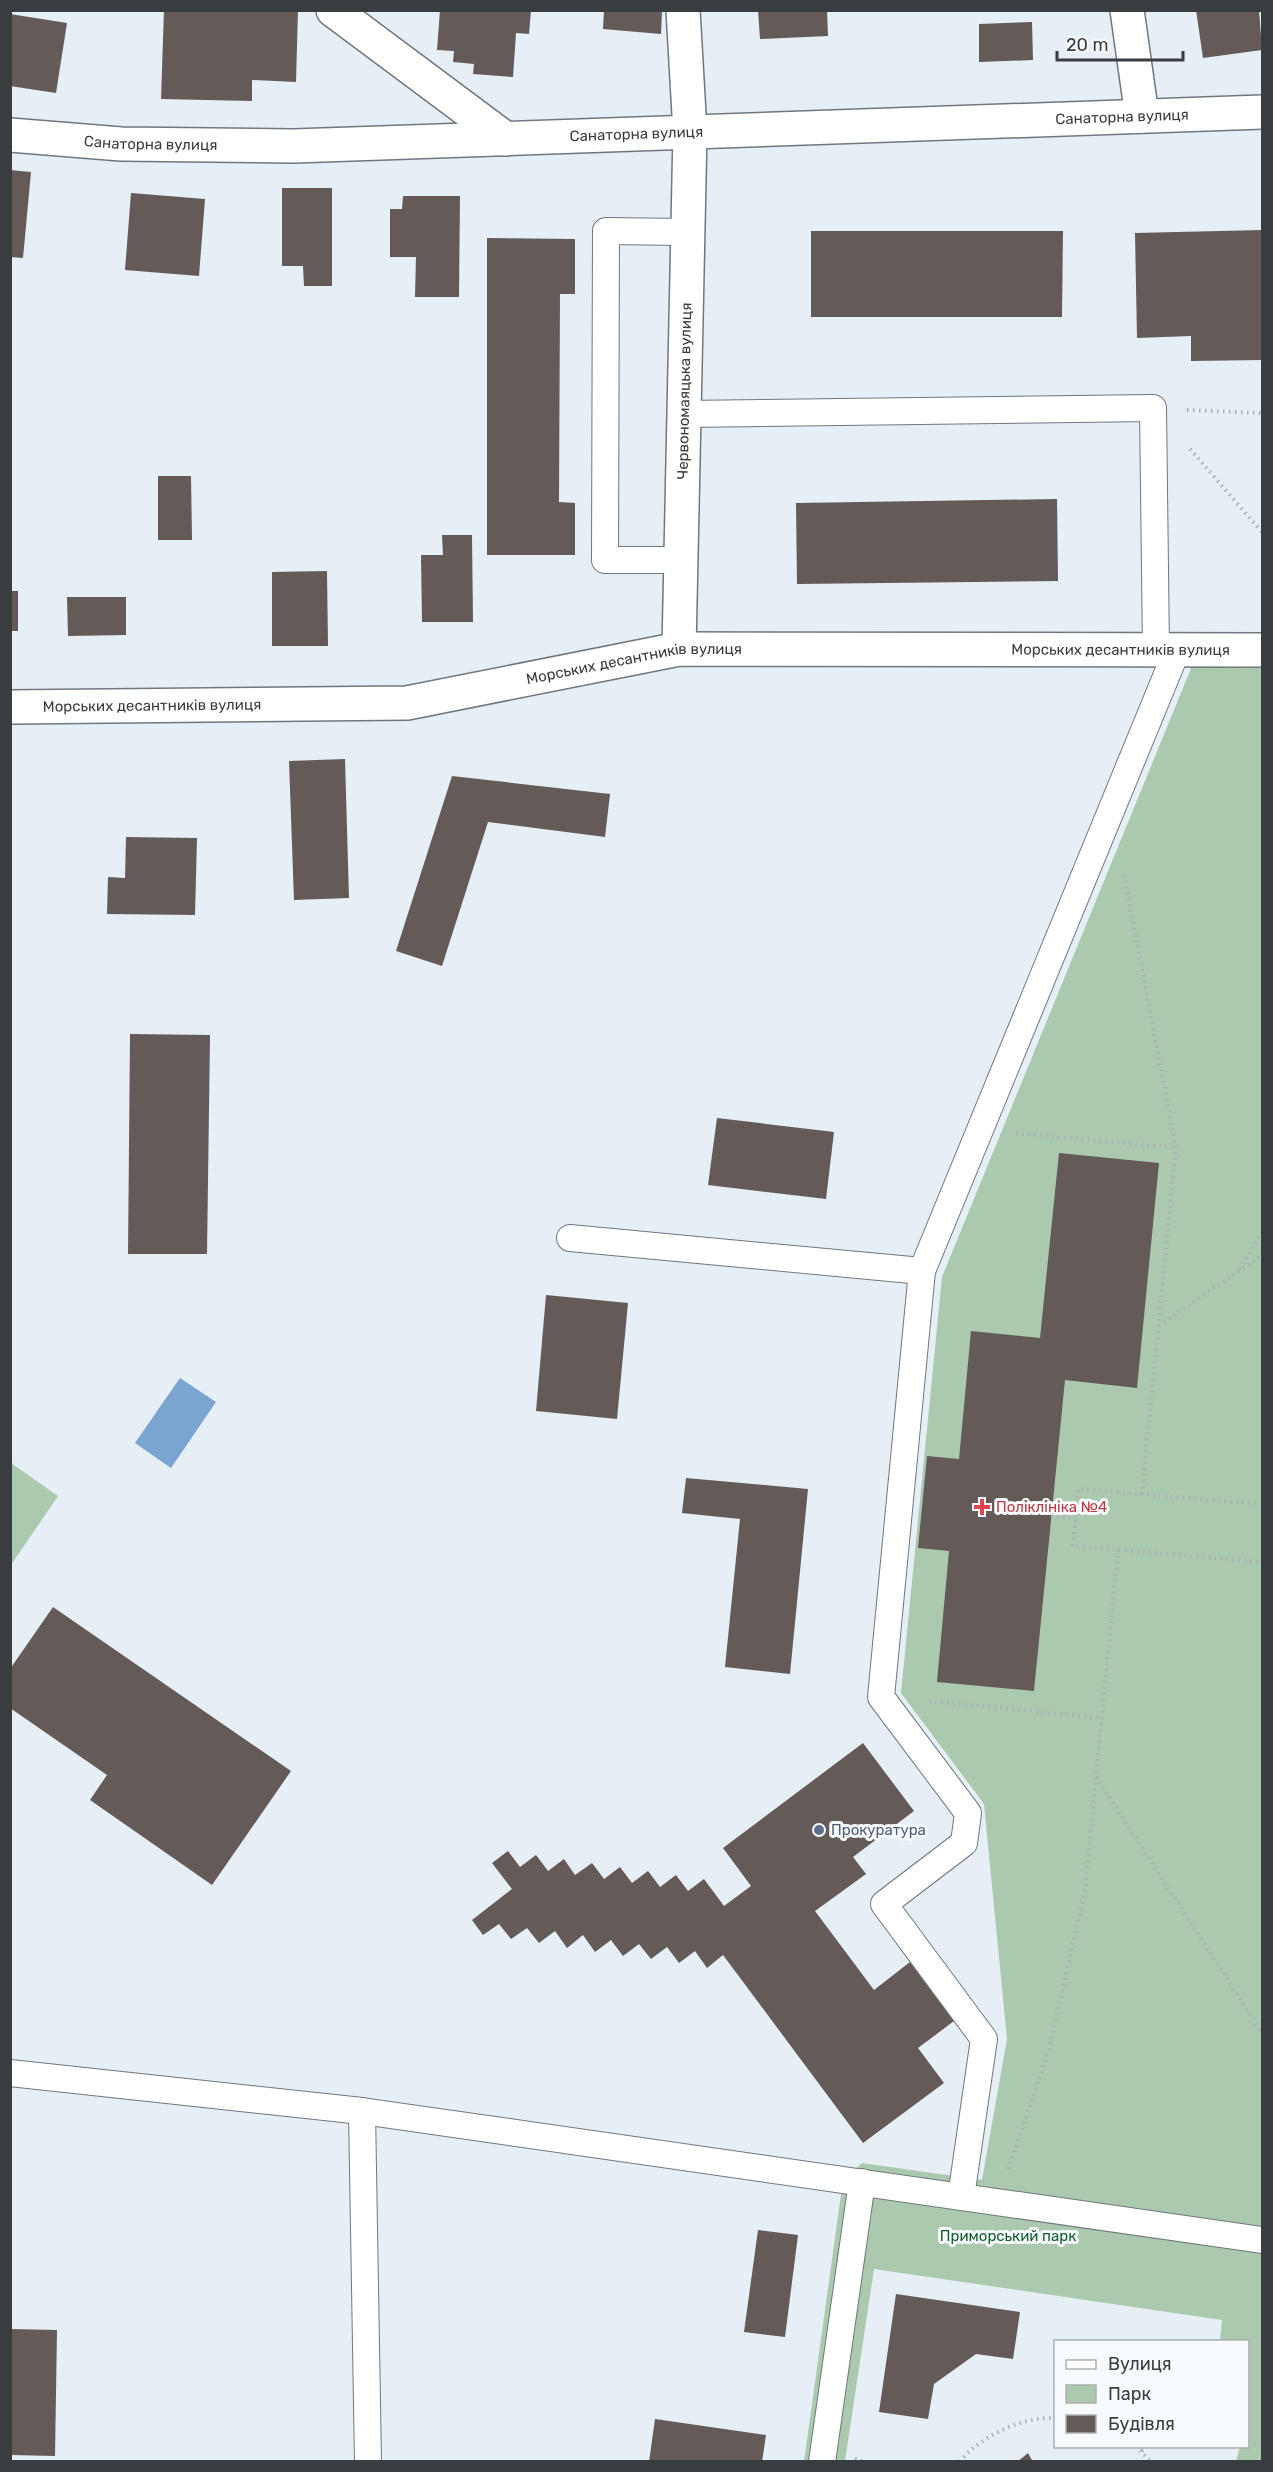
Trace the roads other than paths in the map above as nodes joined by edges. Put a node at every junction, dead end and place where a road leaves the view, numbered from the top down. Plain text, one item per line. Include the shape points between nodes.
1 (333, 10) edge
2 (683, 10) edge
3 (1127, 10) edge
4 (1263, 112) edge
5 (1142, 116) junction
6 (690, 132) junction
7 (10, 135) edge
8 (506, 139) junction
9 (688, 232) junction
10 (684, 414) junction
11 (681, 560) junction
12 (679, 650) junction
13 (1166, 650) junction
14 (1263, 650) edge
15 (10, 707) edge
16 (570, 1238) dead end
17 (922, 1271) junction
18 (10, 2073) edge
19 (362, 2111) junction
20 (862, 2182) junction
21 (961, 2197) junction
22 (1263, 2240) edge
23 (368, 2462) edge
24 (822, 2462) edge

1 - 8 street
2 - 6 street, Червономаяцька вулиця
3 - 5 street
4 - 5 street, Санаторна вулиця
5 - 6 street, Санаторна вулиця
6 - 8 street, Санаторна вулиця
6 - 9 street, Червономаяцька вулиця
7 - 8 street, Санаторна вулиця via 121,144 283,146
9 - 10 street, Червономаяцька вулиця
9 - 11 lane via 606,231 605,560
10 - 11 street, Червономаяцька вулиця
10 - 13 lane via 1153,408
11 - 12 street, Червономаяцька вулиця
12 - 13 street, Морських десантників вулиця
12 - 15 street, Морських десантників вулиця via 407,702
13 - 14 street, Морських десантників вулиця
13 - 17 lane
16 - 17 lane
17 - 21 lane via 881,1697 968,1813 964,1844 884,1904 984,2039
18 - 19 lane
19 - 20 lane
19 - 23 lane
20 - 21 lane
20 - 24 lane
21 - 22 lane

